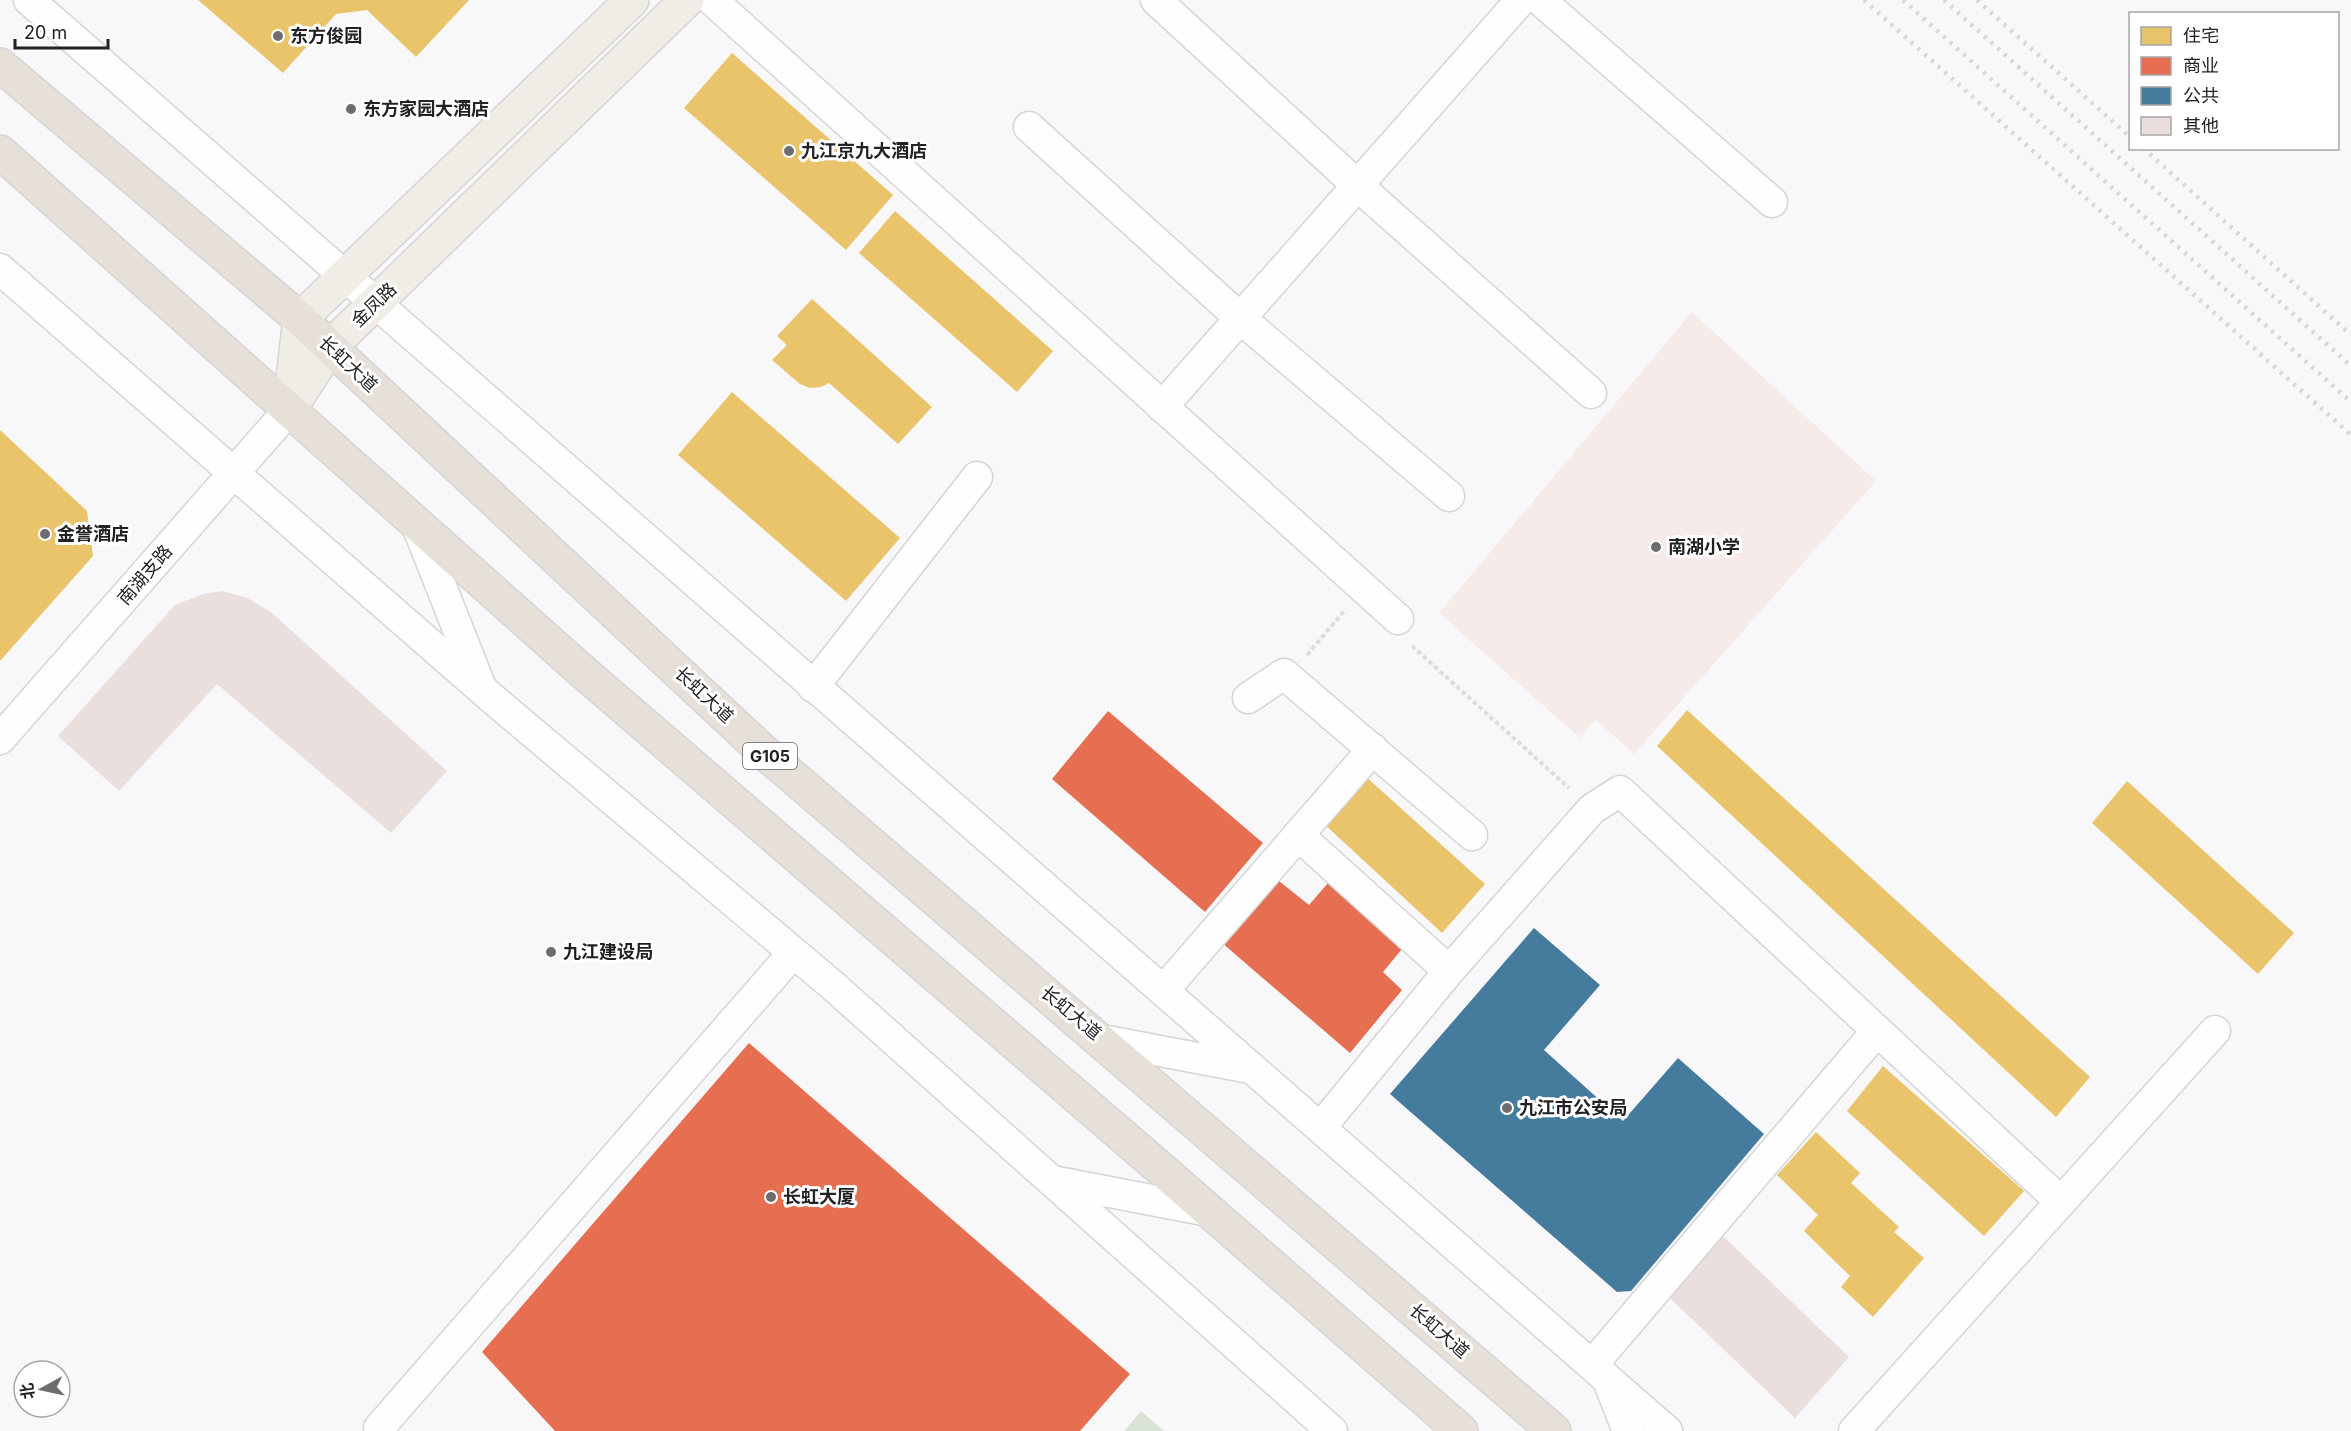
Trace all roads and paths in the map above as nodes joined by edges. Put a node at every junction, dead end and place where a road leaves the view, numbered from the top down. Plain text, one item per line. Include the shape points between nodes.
1 (29, 0) edge
2 (633, 0) edge
3 (687, 0) edge
4 (712, 0) edge
5 (1156, 0) edge
6 (1521, 0) edge
7 (1540, 0) edge
8 (0, 65) edge
9 (1029, 127) dead end
10 (0, 152) edge
11 (1357, 185) junction
12 (1772, 202) dead end
13 (0, 269) edge
14 (344, 276) junction
15 (375, 303) junction
16 (1240, 318) junction
17 (300, 319) junction
18 (330, 347) junction
19 (1591, 393) dead end
20 (1162, 406) junction
21 (289, 410) junction
22 (234, 473) junction
23 (977, 477) dead end
24 (1449, 496) dead end
25 (416, 523) junction
26 (1363, 588) junction
27 (1404, 631) joint
28 (1288, 678) junction
29 (813, 687) junction
30 (481, 689) junction
31 (1248, 698) dead end
32 (0, 739) edge
33 (1372, 749) junction
34 (1592, 809) junction
35 (1298, 835) junction
36 (1472, 835) dead end
37 (794, 953) junction
38 (1449, 971) junction
39 (1163, 991) junction
40 (1877, 1031) junction
41 (2215, 1031) dead end
42 (1102, 1040) junction
43 (1253, 1068) junction
44 (1321, 1127) junction
45 (1052, 1181) junction
46 (2061, 1202) junction
47 (1209, 1211) junction
48 (1600, 1372) junction
49 (379, 1430) edge
50 (1332, 1431) edge
51 (1461, 1431) edge
52 (1554, 1431) edge
53 (1628, 1431) edge
54 (1667, 1431) edge
55 (1854, 1431) edge

1 - 14 street
2 - 14 main road
3 - 15 main road, 金凤路
4 - 20 street
5 - 11 street
6 - 11 street
7 - 12 street
8 - 17 highway, 长虹大道 / G105
9 - 16 street
10 - 21 highway
11 - 16 street
11 - 19 street
13 - 22 street
14 - 15 street
14 - 17 main road
15 - 18 main road, 金凤路
15 - 29 street
16 - 20 street
16 - 24 street
17 - 18 highway, 长虹大道 / G105
17 - 21 main road
18 - 21 main road, 金凤路
18 - 42 highway, 长虹大道 / G105 via 764,752
20 - 26 street
21 - 22 street, 南湖支路
21 - 25 highway
22 - 30 street
22 - 32 street, 南湖支路
23 - 29 street
25 - 30 street
25 - 47 highway via 592,680
26 - 27 street
26 - 28 path
27 - 34 path
28 - 31 street via 1284,674
28 - 33 street
29 - 39 street
30 - 37 street
33 - 35 street
33 - 36 street
34 - 38 street
34 - 40 street via 1620,791
35 - 38 street
35 - 39 street
37 - 45 street
37 - 49 street
38 - 44 street
39 - 43 street
40 - 46 street
40 - 48 street
41 - 46 street
42 - 43 street
42 - 52 highway, 长虹大道 / G105
43 - 44 street
44 - 48 street
45 - 47 street
45 - 50 street
46 - 55 street
47 - 51 highway
48 - 53 street
48 - 54 street

